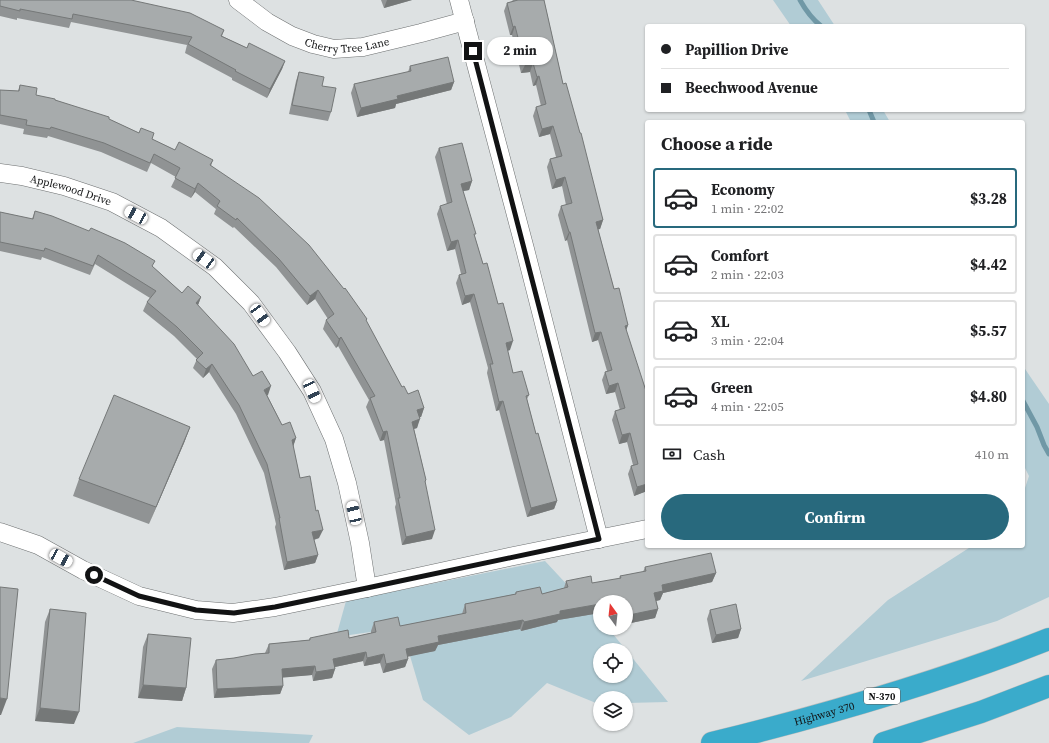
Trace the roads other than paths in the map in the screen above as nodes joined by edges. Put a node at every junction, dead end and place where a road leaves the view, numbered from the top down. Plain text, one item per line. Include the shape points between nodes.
1 (238, 0) edge
2 (459, 0) edge
3 (465, 20) junction
4 (0, 173) edge
5 (645, 529) edge
6 (0, 532) edge
7 (599, 539) junction
8 (367, 588) junction
9 (1049, 639) edge
10 (1049, 686) edge
11 (712, 743) edge
12 (884, 743) edge

1 - 3 street, Cherry Tree Lane via 267,22 292,36 334,48 363,47
2 - 3 street
3 - 7 street
4 - 8 street, Applewood Drive via 64,186 112,202 161,228 215,267 251,303 312,391 334,439 347,483
5 - 7 street
6 - 8 street via 38,545 83,570 139,596 196,610 234,613
7 - 8 street
9 - 11 highway, Highway 370 / N-370 via 869,700
10 - 12 highway via 981,712

